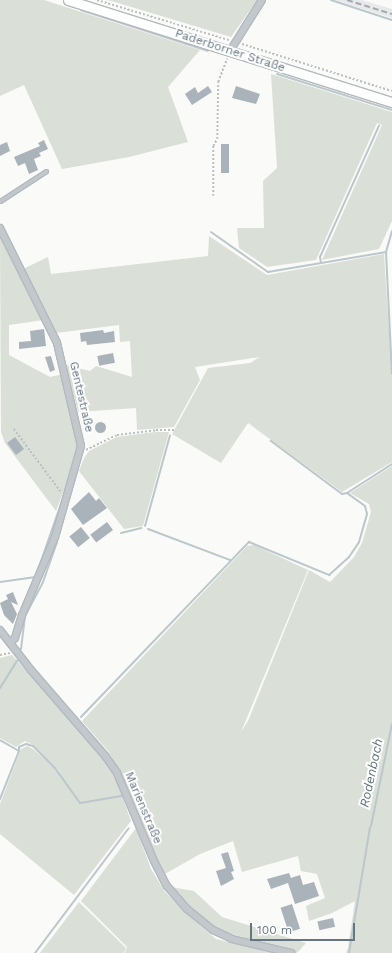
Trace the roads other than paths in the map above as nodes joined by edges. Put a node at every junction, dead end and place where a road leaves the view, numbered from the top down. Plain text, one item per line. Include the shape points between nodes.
1 (68, 0) edge
2 (262, 0) edge
3 (230, 51) junction
4 (392, 102) edge
5 (46, 171) dead end
6 (0, 201) edge
7 (0, 228) edge
8 (0, 630) edge
9 (10, 643) junction
10 (291, 953) edge

1 - 3 main road, Paderborner Straße
2 - 3 street
3 - 4 main road, Paderborner Straße
5 - 6 lane
7 - 9 street, Gentestraße via 57,343 80,434 80,451 66,500 39,577 15,638
8 - 9 street, Marienstraße
9 - 10 street, Marienstraße via 106,757 117,774 167,886 187,909 213,930 232,939

